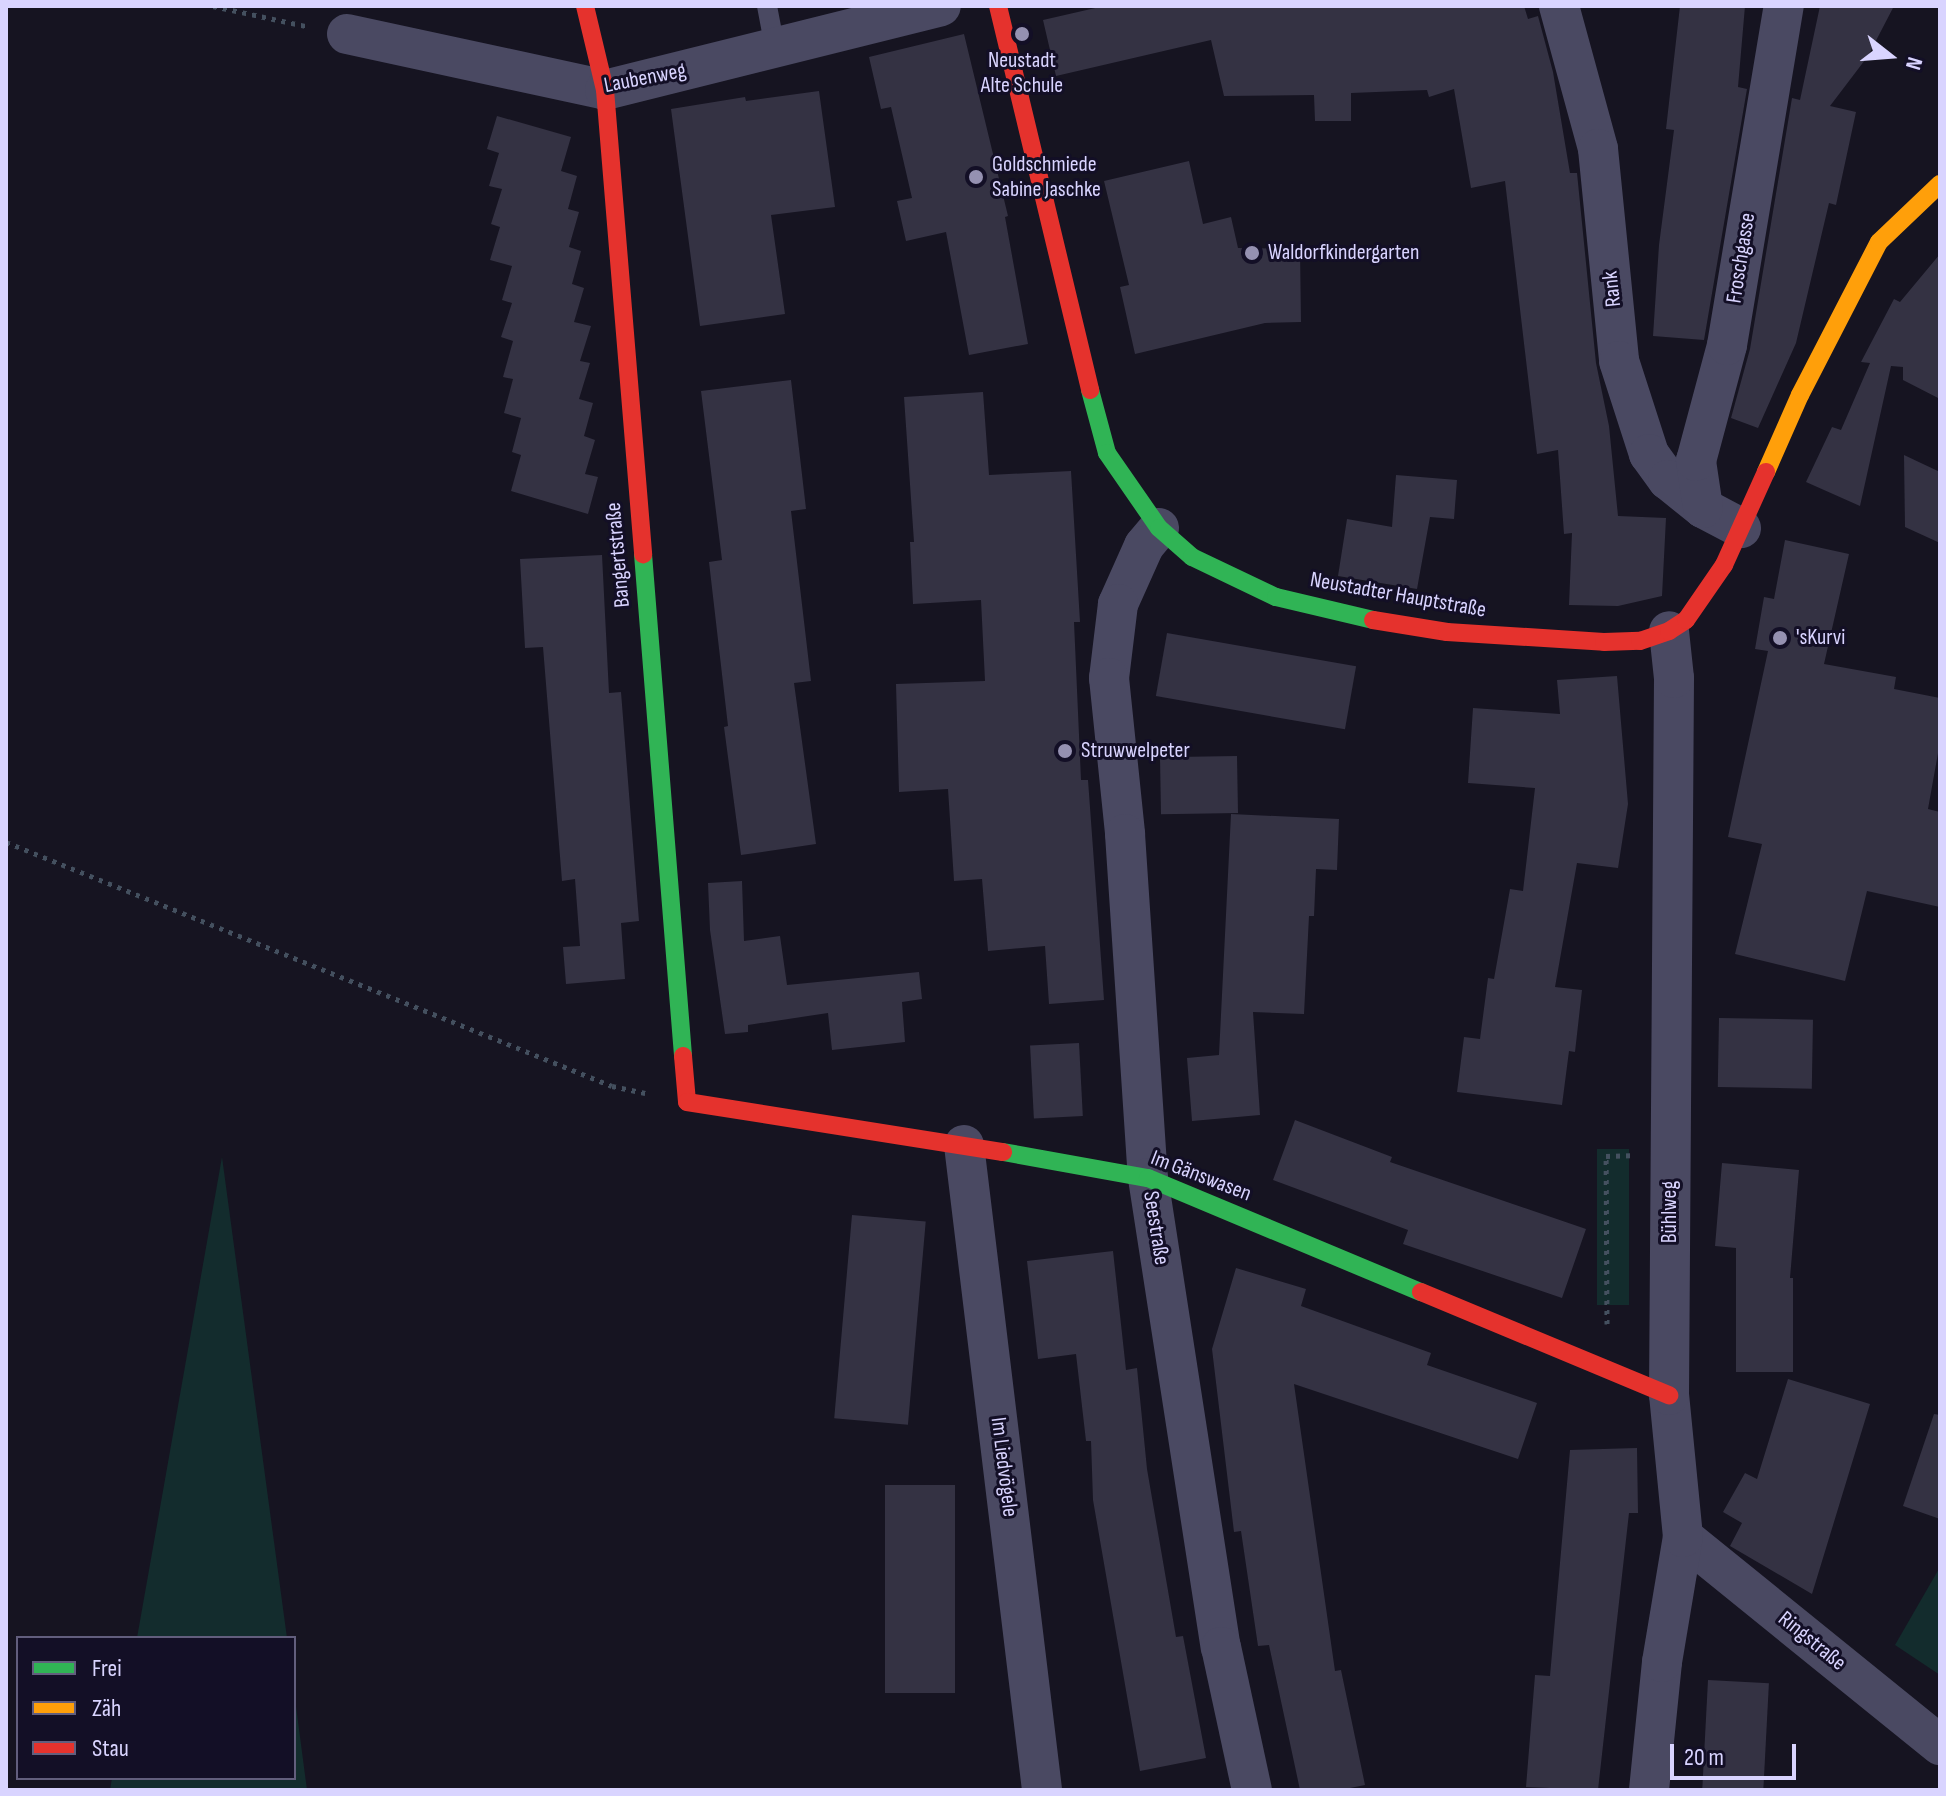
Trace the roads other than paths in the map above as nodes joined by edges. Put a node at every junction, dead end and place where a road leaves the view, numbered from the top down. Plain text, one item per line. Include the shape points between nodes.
1 (585, 6) edge
2 (767, 6) edge
3 (941, 6) edge
4 (998, 6) edge
5 (1559, 6) edge
6 (1784, 6) edge
7 (347, 34) road end
8 (775, 48) junction
9 (605, 90) junction
10 (1940, 184) edge
11 (1703, 508) junction
12 (1159, 528) junction
13 (1741, 528) junction
14 (1669, 631) junction
15 (687, 1102) joint
16 (964, 1145) junction
17 (1148, 1178) junction
18 (1669, 1395) junction
19 (1683, 1537) junction
20 (1940, 1745) edge
21 (1042, 1790) edge
22 (1252, 1790) edge
23 (1649, 1790) edge

1 - 9 street, Bangertstraße
2 - 8 lane
3 - 8 street, Laubenweg
4 - 12 street, Neustadter Hauptstraße via 1094,412 1107,453
5 - 11 street, Rank via 1598,149 1619,361 1649,454 1668,480
6 - 11 street, Froschgasse via 1727,345 1696,461
7 - 9 street, Laubenweg
8 - 9 street, Laubenweg
9 - 15 street, Bangertstraße
10 - 13 street, Neustadter Hauptstraße via 1879,242 1800,395
11 - 13 street, Rank
12 - 14 street, Neustadter Hauptstraße via 1192,557 1231,578 1333,613 1447,632 1556,640 1640,641
12 - 17 street, Seestraße via 1144,546 1118,604 1109,678
13 - 14 street, Neustadter Hauptstraße via 1698,606
14 - 18 street, Bühlweg via 1674,678
15 - 16 street, Im Gänswasen
16 - 17 street, Im Gänswasen
16 - 21 street, Im Liedvögele
17 - 18 street, Im Gänswasen
17 - 22 street, Seestraße via 1221,1647
18 - 19 street, Bühlweg
19 - 20 street, Ringstraße
19 - 23 street, Bühlweg via 1662,1662

